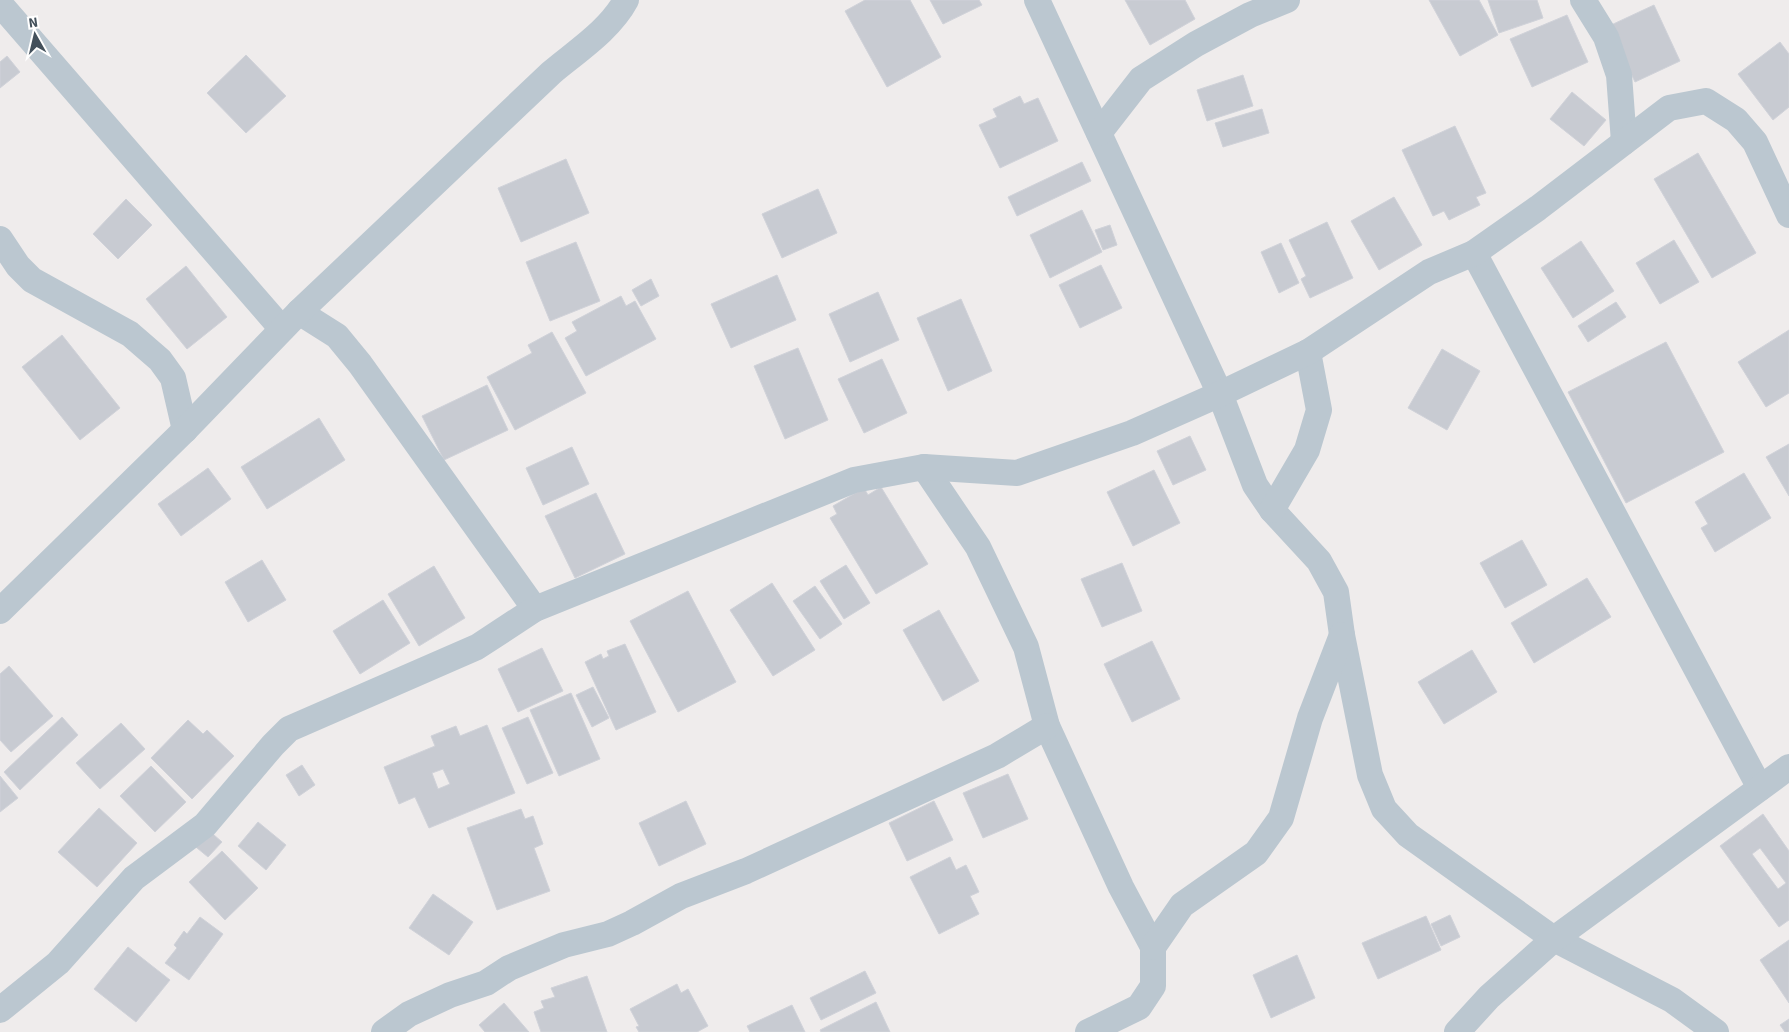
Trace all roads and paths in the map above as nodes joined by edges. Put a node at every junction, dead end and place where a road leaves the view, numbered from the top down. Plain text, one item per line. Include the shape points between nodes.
1 (626, 0) edge
2 (1038, 0) edge
3 (1287, 0) edge
4 (1583, 0) edge
5 (0, 4) edge
6 (1099, 133) junction
7 (1624, 142) junction
8 (1789, 215) edge
9 (0, 239) edge
10 (1474, 254) junction
11 (290, 320) junction
12 (1308, 352) junction
13 (1220, 394) junction
14 (186, 430) junction
15 (924, 467) junction
16 (1272, 510) junction
17 (535, 609) junction
18 (0, 611) edge
19 (1342, 635) junction
20 (1047, 726) junction
21 (1789, 767) edge
22 (1760, 788) junction
23 (1554, 939) junction
24 (1153, 947) junction
25 (0, 1010) edge
26 (384, 1032) edge
27 (1088, 1032) edge
28 (1457, 1032) edge
29 (1716, 1032) edge

1 - 11 street via 620,12 596,37 552,73
2 - 6 street
3 - 6 street via 1250,15 1196,44 1142,79
4 - 7 street via 1606,37 1619,75
5 - 11 street
6 - 13 street
7 - 8 street via 1669,108 1706,101 1736,120 1755,142
7 - 10 street
9 - 14 street via 32,280 130,334 160,360 173,378
10 - 12 street via 1429,272
10 - 22 street
11 - 14 street
11 - 17 street via 337,336
12 - 13 street
12 - 16 street via 1319,410 1307,450
13 - 15 street via 1132,433 1018,473
13 - 16 street via 1256,485
14 - 18 street
15 - 17 street via 854,480
15 - 20 street via 978,547 1026,647
16 - 19 street via 1319,561 1336,592
17 - 25 street via 477,647 289,729 205,825 134,878 58,963
19 - 23 street via 1370,775 1384,810 1408,835
19 - 24 street via 1310,718 1281,818 1256,853 1182,905
20 - 24 street via 1121,887
20 - 26 street via 997,756 746,871 681,896 608,934 564,945 509,968 486,983 410,1014
21 - 22 street
22 - 23 street
23 - 28 street via 1489,997
23 - 29 street via 1672,1000
24 - 27 street via 1153,986 1139,1007

